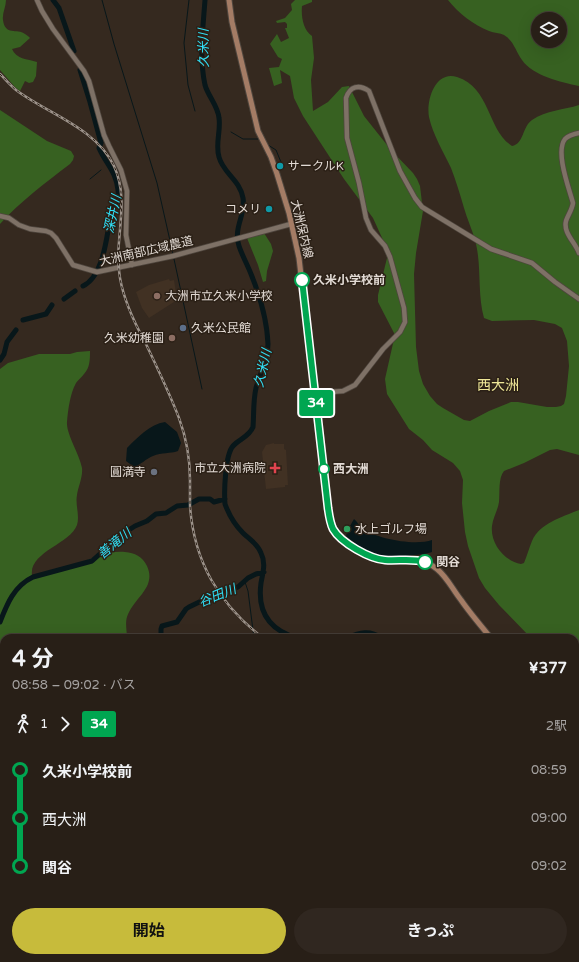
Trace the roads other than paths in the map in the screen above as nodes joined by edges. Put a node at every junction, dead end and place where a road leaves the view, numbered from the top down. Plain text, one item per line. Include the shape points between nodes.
1 (37, 0) edge
2 (229, 0) edge
3 (579, 133) edge
4 (0, 216) edge
5 (291, 224) junction
6 (579, 253) edge
7 (132, 265) junction
8 (579, 299) edge
9 (315, 393) junction
10 (488, 634) edge

1 - 7 street via 53,29 89,81 104,135 121,170 127,191 126,235
2 - 5 main road, 大洲保内線 via 258,131 276,169
3 - 6 street via 568,136 562,143 562,162 573,203 566,220 566,230
4 - 7 street, 大洲南部広域農道 via 30,229 51,233 73,264 96,272
5 - 7 street, 大洲南部広域農道
5 - 9 main road, 大洲保内線 via 301,273
8 - 9 street via 532,263 490,249 422,207 397,165 369,91 361,86 351,88 346,98 348,148 368,224 390,257 404,308 405,322 400,332 382,349 351,388 337,392
9 - 10 main road, 大洲保内線 via 328,508 334,530 355,548 370,556 386,560 417,560 437,569

